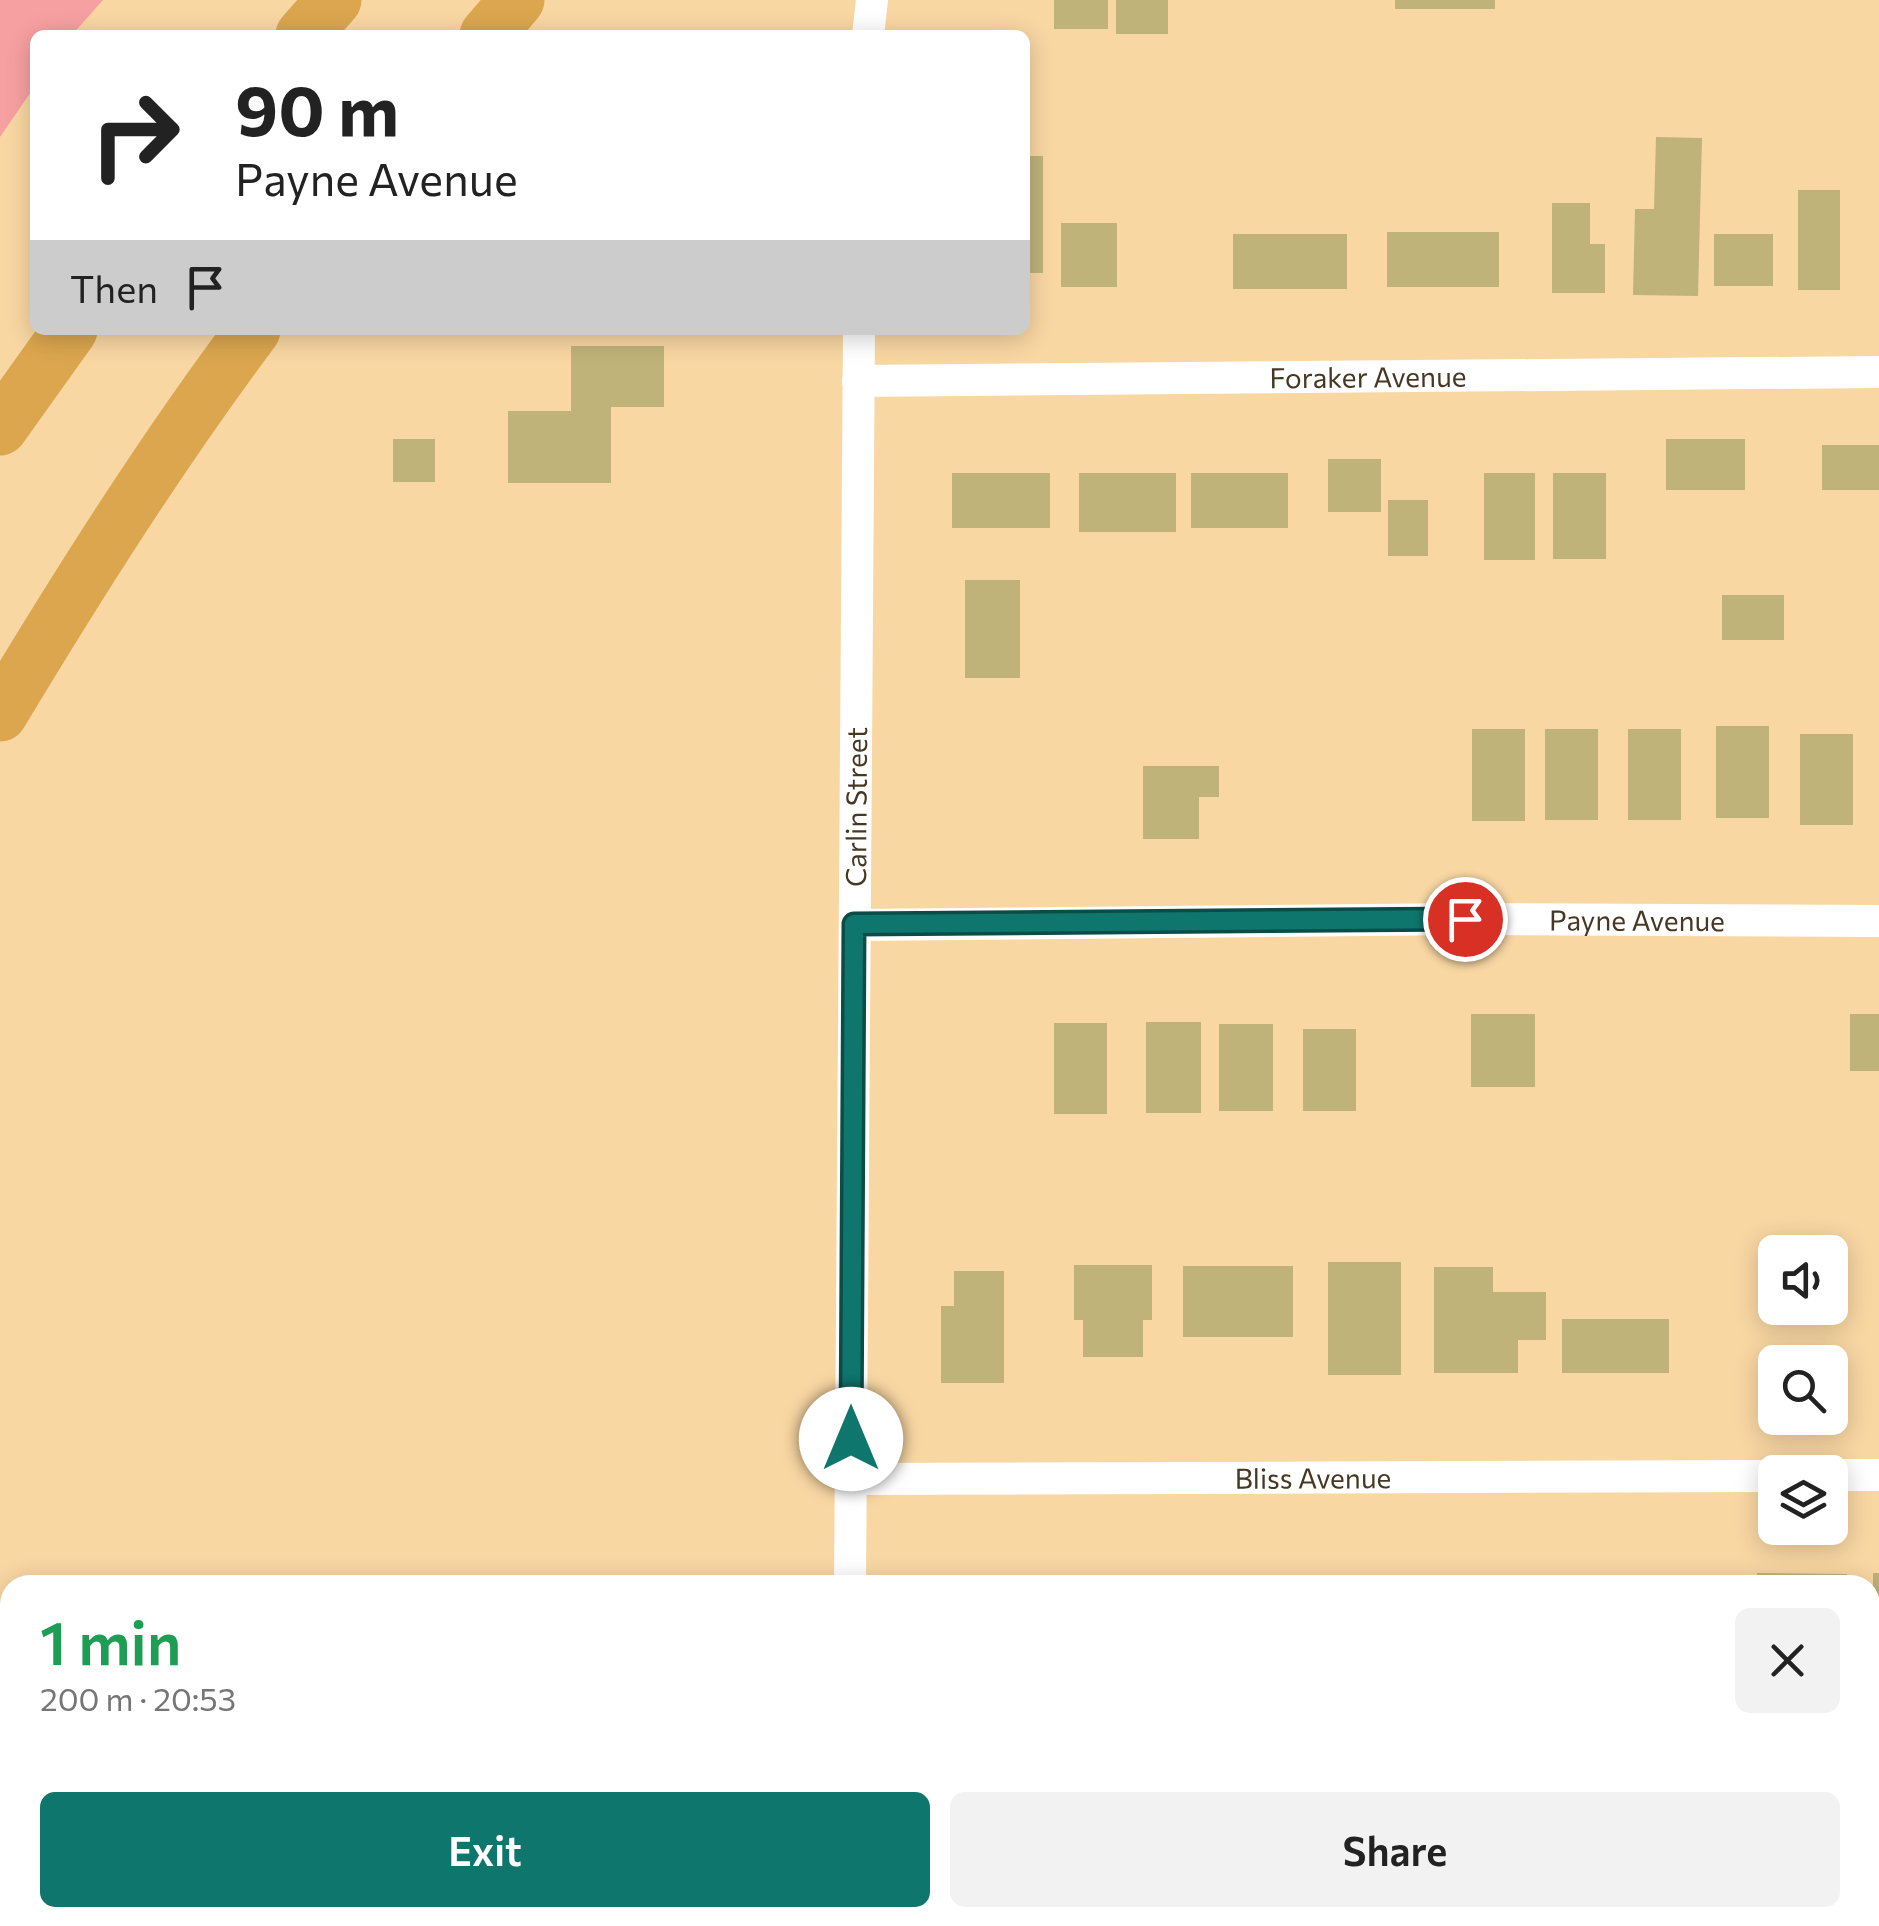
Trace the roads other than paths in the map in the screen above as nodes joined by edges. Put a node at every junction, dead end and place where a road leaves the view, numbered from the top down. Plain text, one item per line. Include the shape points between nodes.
1 (334, 0) edge
2 (517, 0) edge
3 (872, 0) edge
4 (307, 30) edge
5 (491, 30) edge
6 (869, 30) edge
7 (66, 335) edge
8 (250, 335) edge
9 (858, 335) edge
10 (1879, 372) edge
11 (858, 381) junction
12 (0, 428) edge
13 (0, 714) edge
14 (1879, 920) edge
15 (854, 924) junction
16 (1848, 1475) edge
17 (1879, 1475) edge
18 (1758, 1476) edge
19 (851, 1479) junction
20 (850, 1575) edge

1 - 4 highway
2 - 5 highway
3 - 6 street
7 - 12 highway
8 - 13 highway via 142,489
9 - 11 street, Carlin Street
10 - 11 street, Foraker Avenue
11 - 15 street, Carlin Street
14 - 15 street, Payne Avenue
15 - 19 street, Carlin Street
16 - 17 street
18 - 19 street, Bliss Avenue
19 - 20 street, Carlin Street

